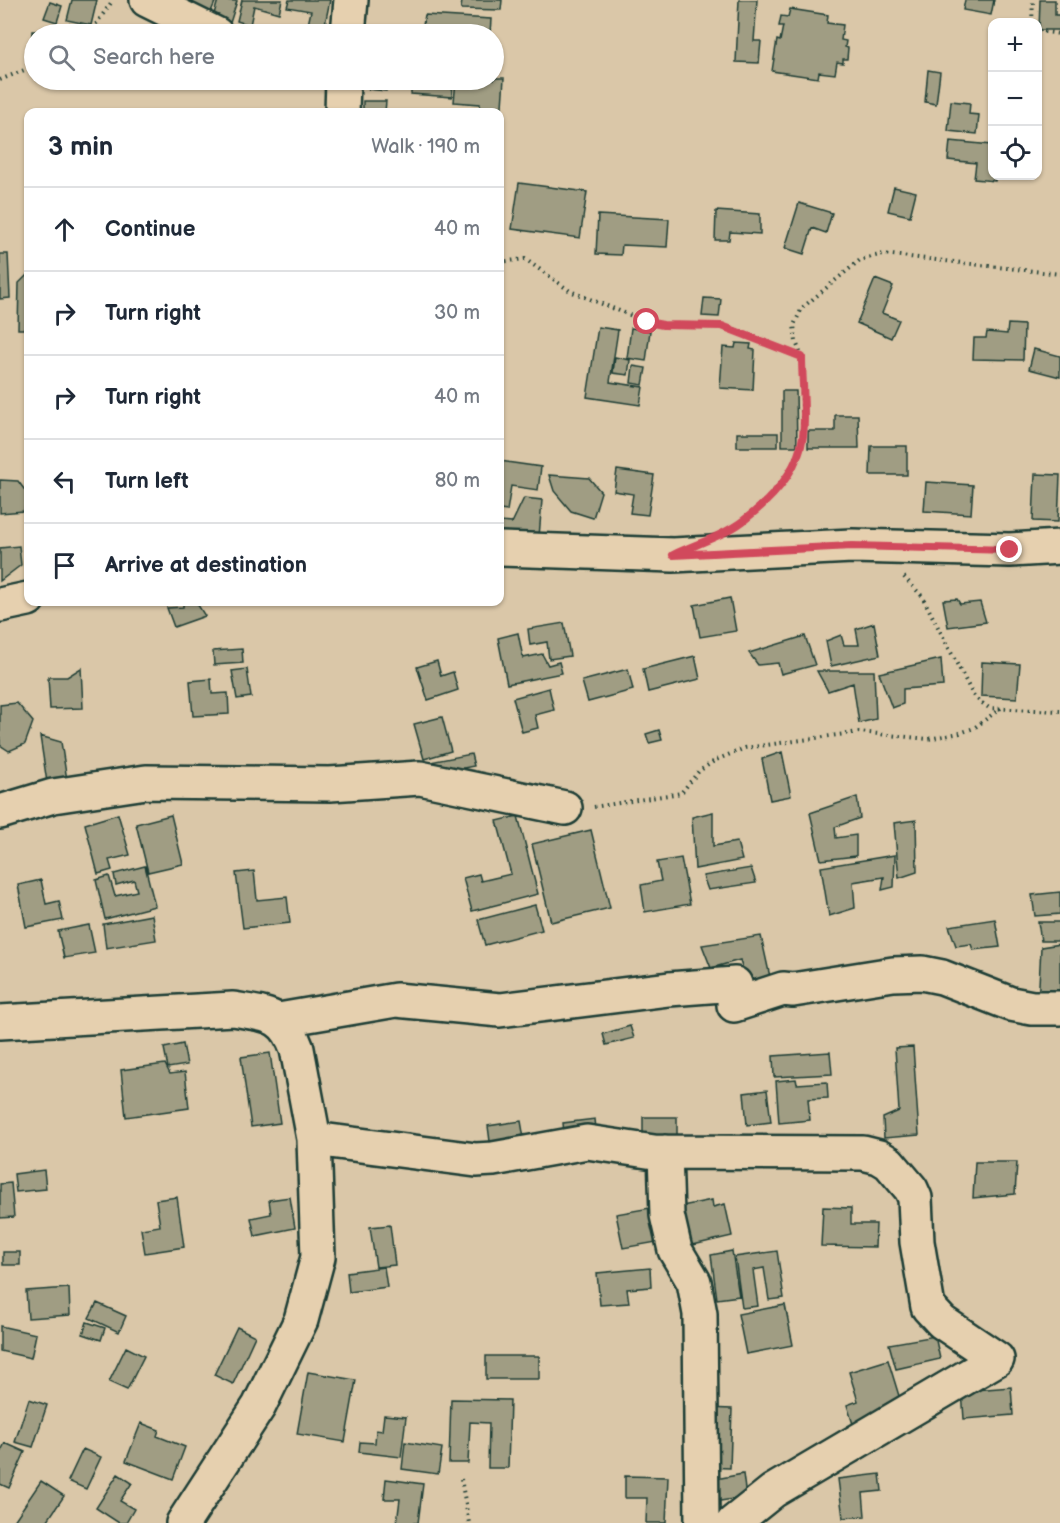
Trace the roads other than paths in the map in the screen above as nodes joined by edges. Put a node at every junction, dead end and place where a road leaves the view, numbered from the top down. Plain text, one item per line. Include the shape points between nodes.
1 (147, 0) edge
2 (351, 0) edge
3 (196, 24) edge
4 (349, 24) edge
5 (343, 90) edge
6 (342, 108) edge
7 (1060, 547) edge
8 (504, 549) edge
9 (24, 600) edge
10 (0, 605) edge
11 (566, 808) road end
12 (0, 812) edge
13 (1060, 1008) edge
14 (279, 1020) junction
15 (0, 1022) edge
16 (314, 1138) junction
17 (665, 1152) junction
18 (183, 1523) edge
19 (702, 1523) edge
20 (733, 1523) edge

1 - 3 street
2 - 4 street
5 - 6 street
7 - 8 street via 1010,550 852,546 673,555
9 - 10 street
11 - 12 street via 420,778 330,784 146,782 53,796
13 - 14 street via 1021,1006 942,977 910,973 783,989 734,1005 735,984 500,1010 396,999
14 - 15 street via 233,1008
14 - 16 street via 297,1049
16 - 17 street via 476,1160 587,1142
16 - 18 street via 318,1257 301,1320 260,1406
17 - 19 street via 668,1215 675,1250 694,1282 700,1314
17 - 20 street via 863,1153 889,1163 915,1198 917,1242 928,1307 942,1322 997,1359 773,1491

